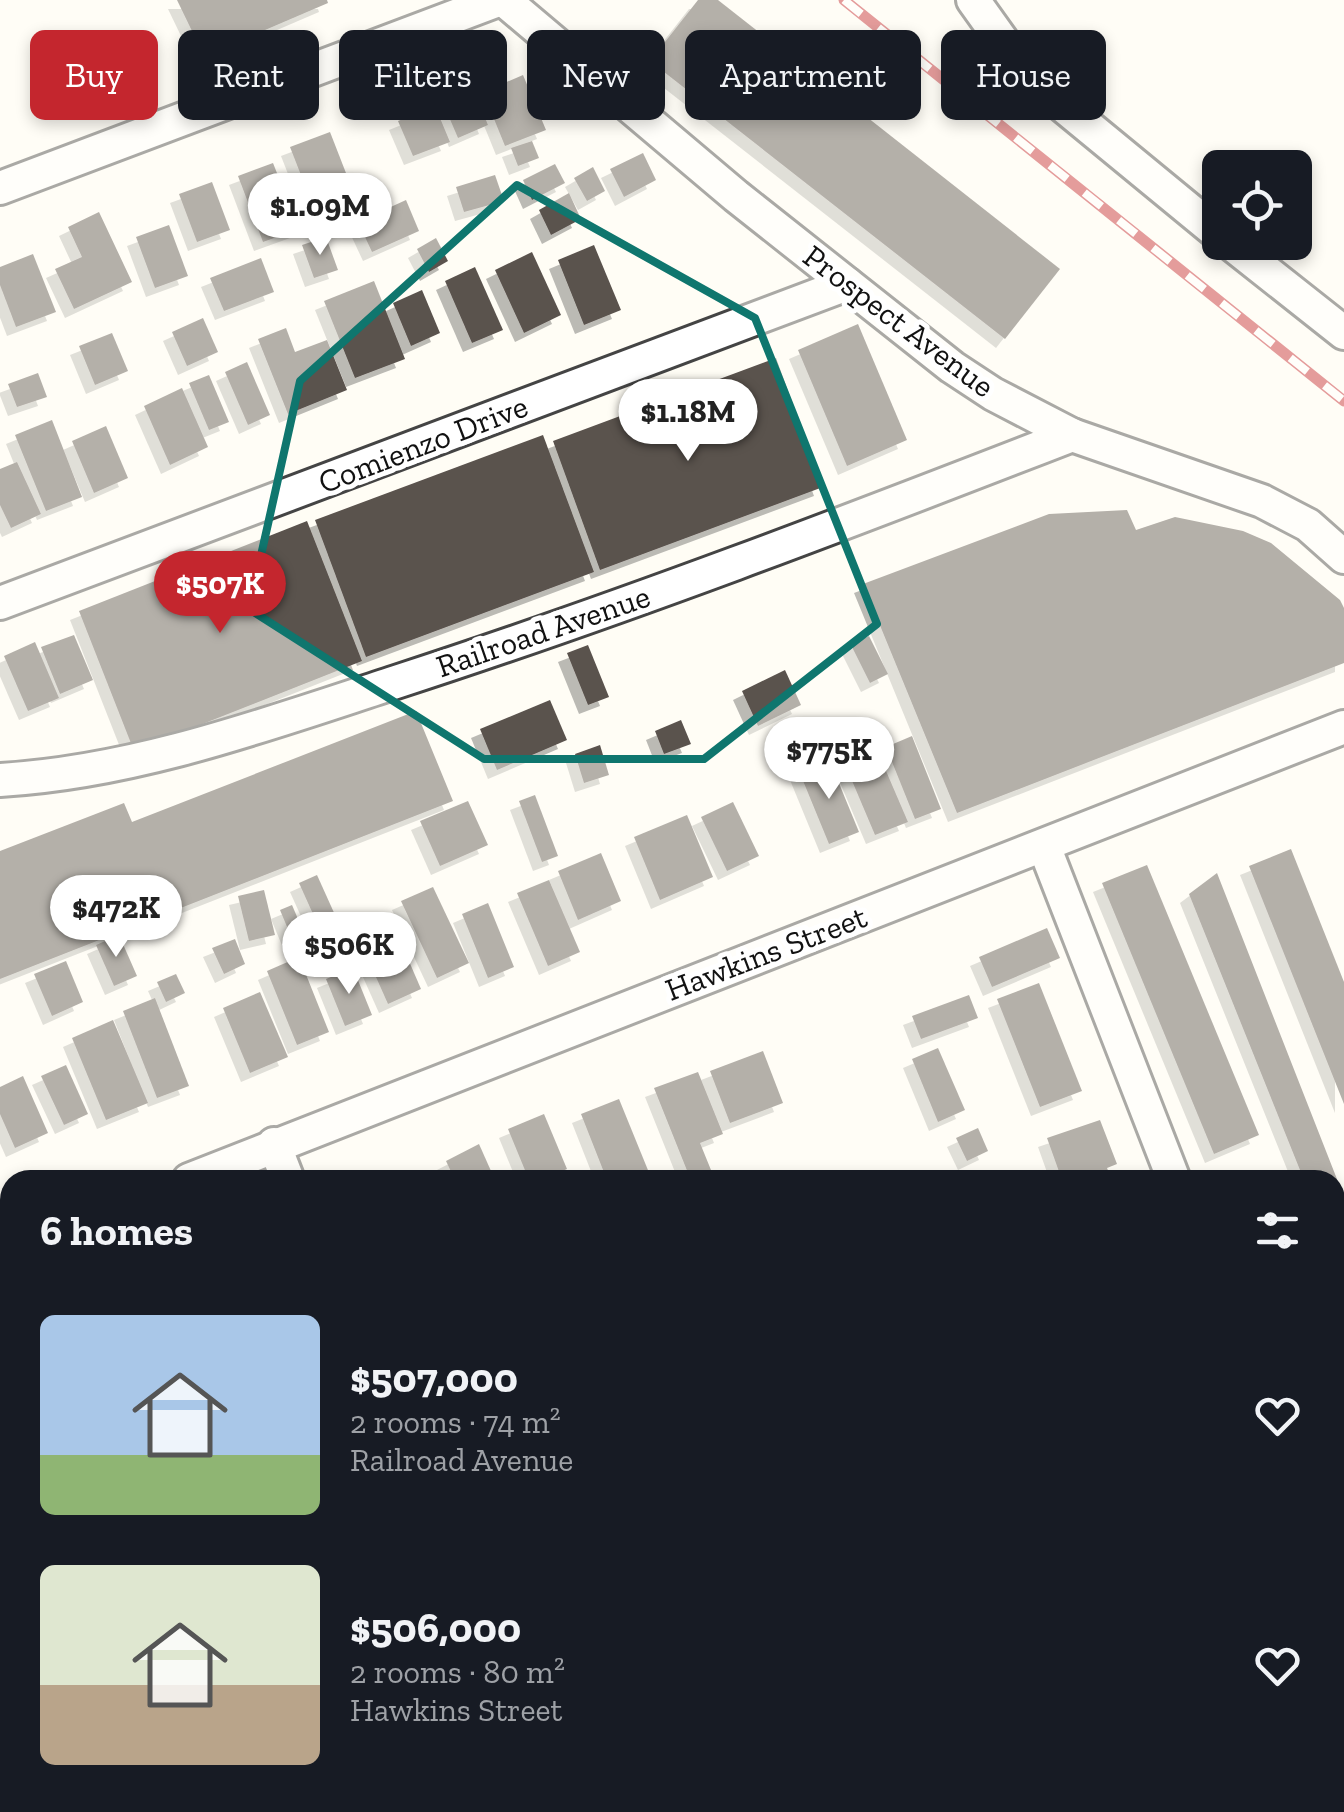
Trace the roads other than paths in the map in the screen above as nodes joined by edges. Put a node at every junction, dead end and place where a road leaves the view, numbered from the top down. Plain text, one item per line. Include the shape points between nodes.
1 (501, 0) edge
2 (973, 0) edge
3 (0, 188) edge
4 (1202, 220) edge
5 (1252, 260) edge
6 (847, 284) junction
7 (1344, 334) edge
8 (1072, 435) junction
9 (1344, 557) edge
10 (0, 603) edge
11 (1344, 727) edge
12 (0, 780) edge
13 (1044, 846) junction
14 (274, 1144) junction
15 (213, 1170) edge
16 (284, 1170) edge
17 (1170, 1170) edge

1 - 3 street
1 - 6 street, Prospect Avenue
2 - 4 street via 1045,91
5 - 7 street
6 - 8 street, Prospect Avenue via 952,367
6 - 10 street, Comienzo Drive
8 - 9 street, Prospect Avenue via 1262,501 1308,525
8 - 12 street, Railroad Avenue via 821,532 330,704 175,751
11 - 13 street, Hawkins Street
13 - 14 street, Hawkins Street
13 - 17 street
14 - 15 street, Hawkins Street
14 - 16 street

